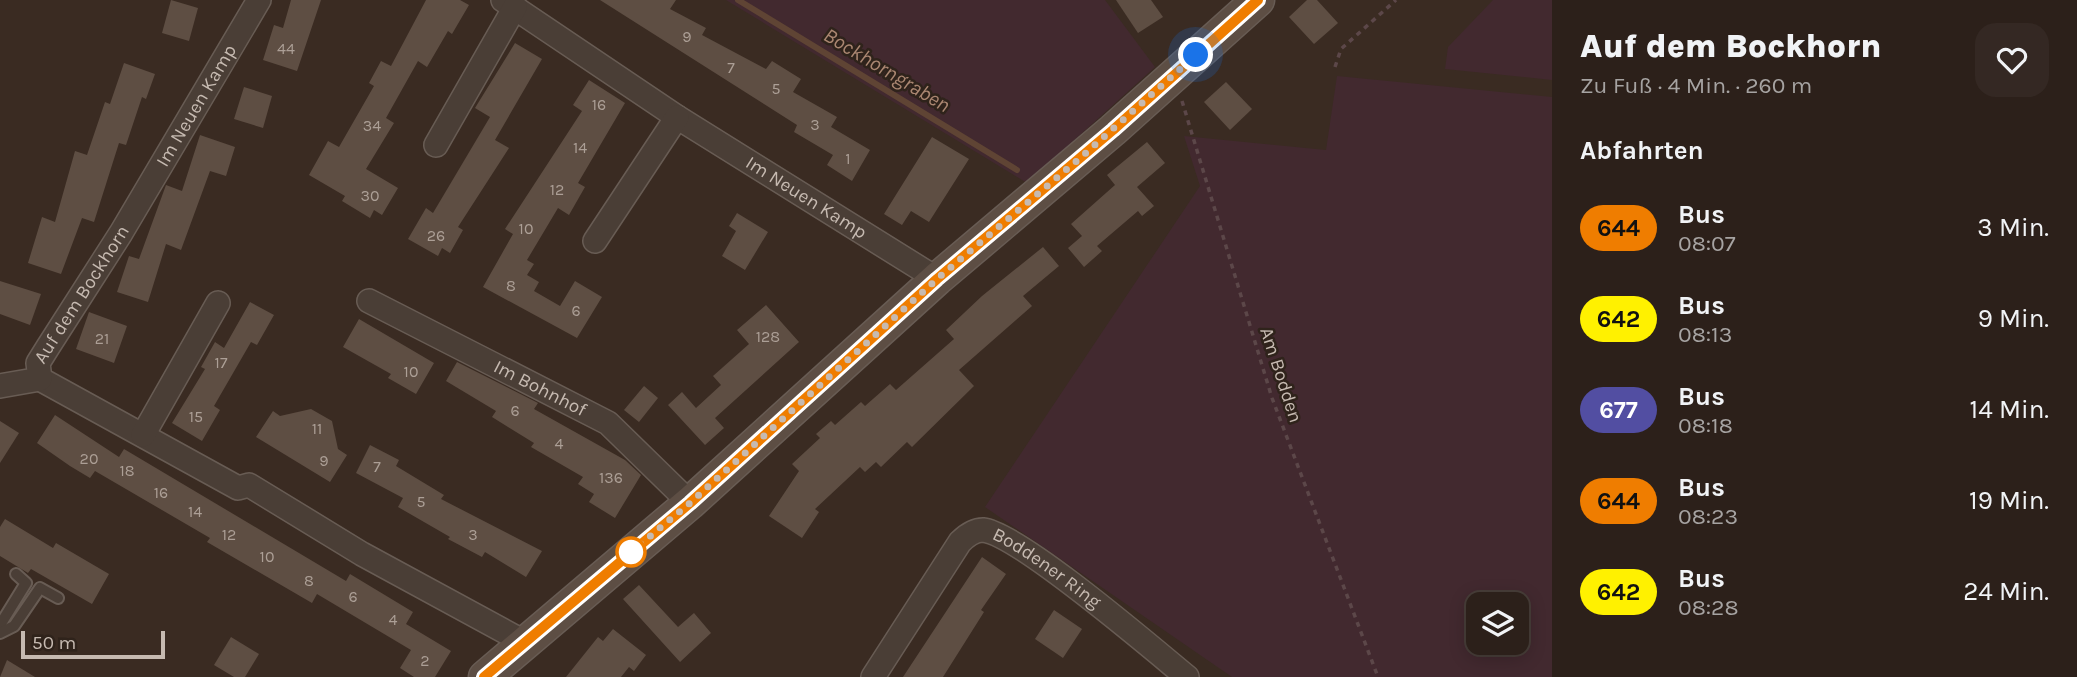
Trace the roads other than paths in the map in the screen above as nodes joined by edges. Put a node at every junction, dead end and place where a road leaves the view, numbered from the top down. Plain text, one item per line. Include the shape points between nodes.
1 (259, 0) edge
2 (1258, 0) edge
3 (509, 3) edge
4 (677, 117) junction
5 (436, 145) dead end
6 (133, 211) joint
7 (594, 241) dead end
8 (937, 279) junction
9 (369, 301) dead end
10 (218, 303) dead end
11 (40, 379) junction
12 (0, 386) edge
13 (144, 435) junction
14 (690, 503) junction
15 (16, 574) dead end
16 (58, 598) dead end
17 (0, 625) edge
18 (0, 633) edge
19 (524, 642) junction
20 (485, 677) edge
21 (873, 677) edge
22 (1186, 677) edge

1 - 6 street, Im Neuen Kamp
2 - 8 street
3 - 4 street, Im Neuen Kamp
3 - 5 street, Im Neuen Kamp
4 - 7 street
4 - 8 street, Im Neuen Kamp
6 - 11 street, Auf dem Bockhorn via 38,363
8 - 14 street
9 - 14 street, Im Bohnhof via 608,423
10 - 13 street
11 - 12 street, Auf dem Bockhorn
11 - 13 street, Auf dem Bockhorn
13 - 19 street, Auf dem Bockhorn via 238,488 249,485 362,554
14 - 19 street
15 - 17 lane via 26,583
16 - 18 lane via 40,588 14,625
19 - 20 street
21 - 22 street, Boddener Ring via 960,542 982,530 1000,536 1050,569

